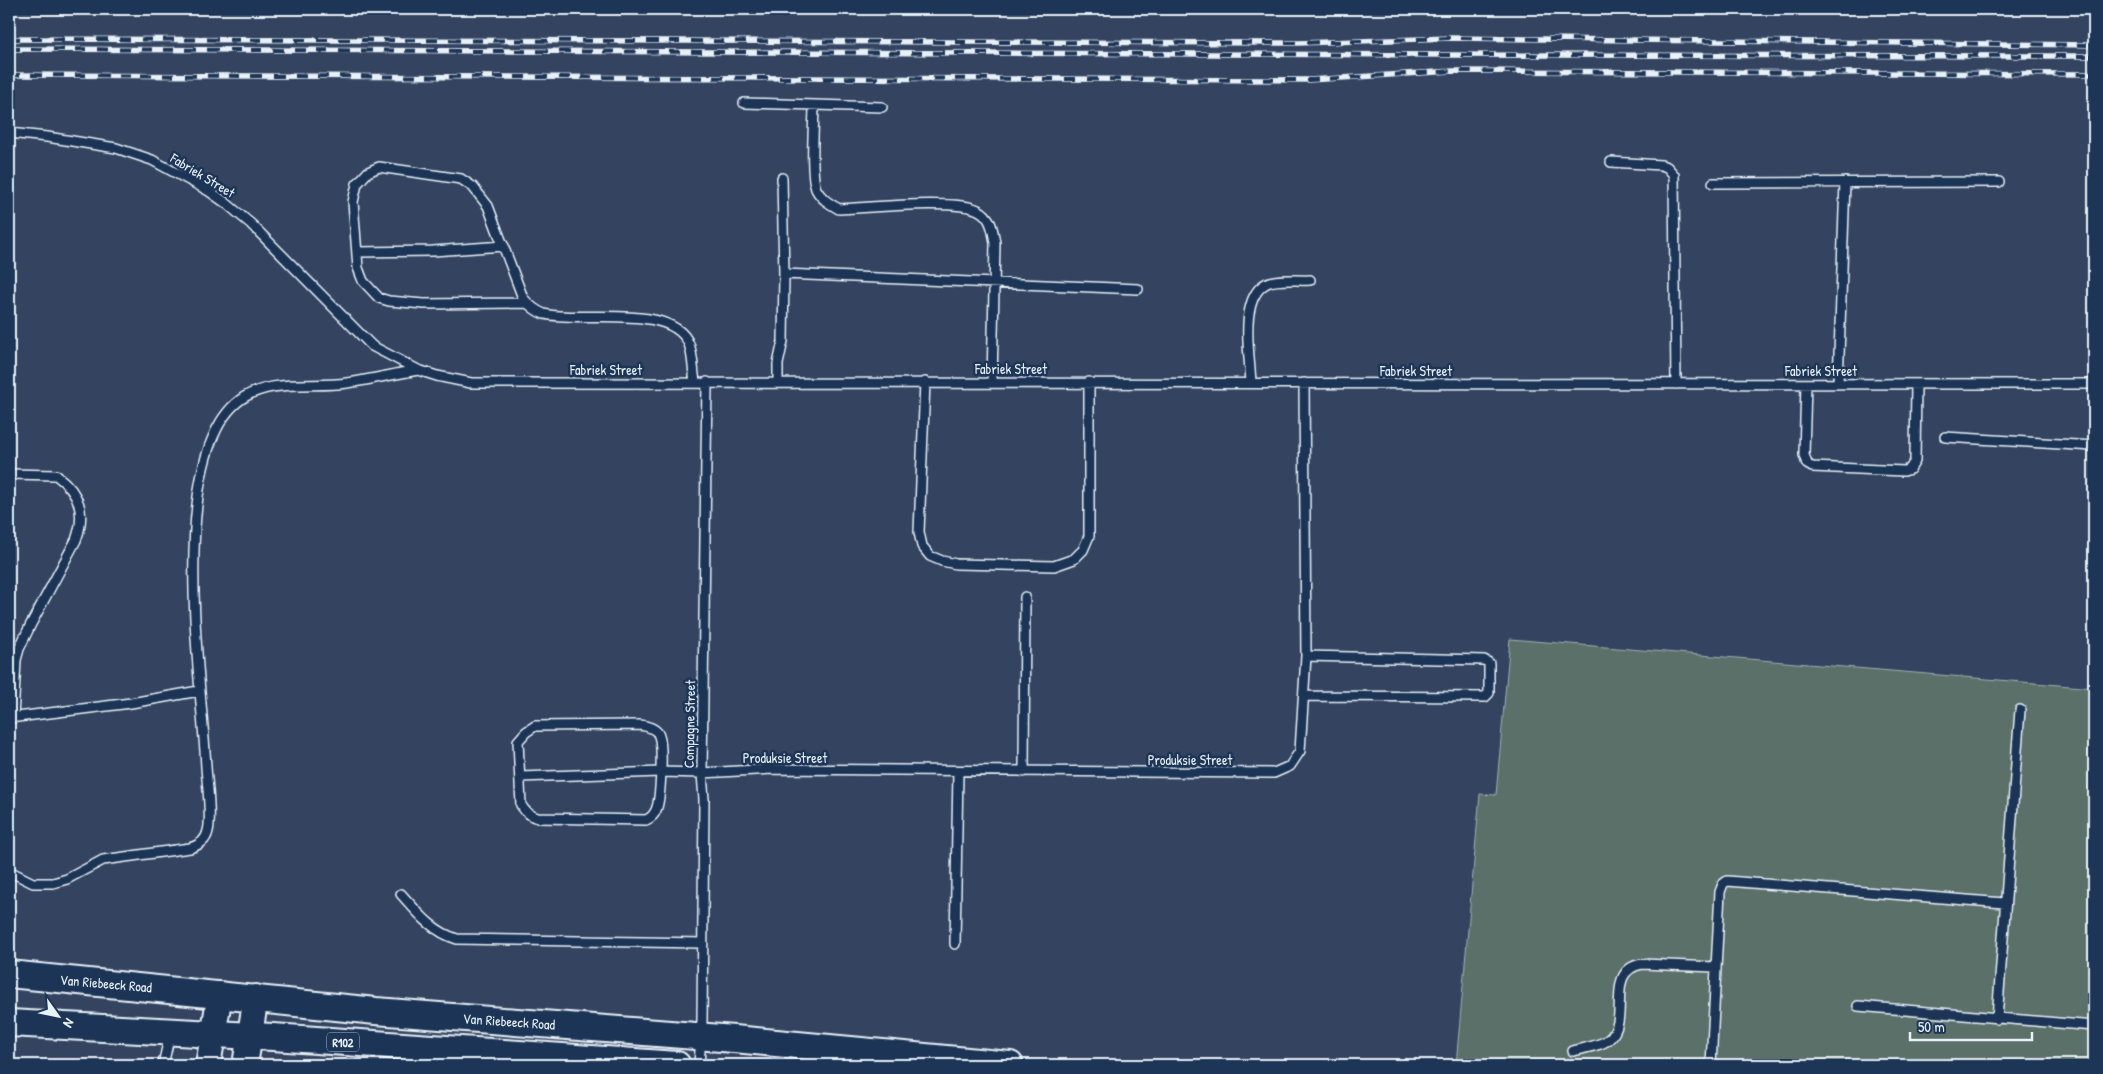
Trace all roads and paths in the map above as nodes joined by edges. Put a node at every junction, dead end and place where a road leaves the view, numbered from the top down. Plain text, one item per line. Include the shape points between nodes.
1 (744, 104) dead end
2 (814, 105) junction
3 (882, 107) dead end
4 (9, 133) edge
5 (1611, 162) dead end
6 (782, 178) dead end
7 (1845, 182) junction
8 (2000, 182) dead end
9 (1713, 183) dead end
10 (504, 246) junction
11 (357, 252) junction
12 (784, 274) junction
13 (1310, 280) dead end
14 (994, 284) junction
15 (1138, 289) dead end
16 (527, 304) junction
17 (418, 370) junction
18 (695, 382) junction
19 (707, 382) junction
20 (778, 382) junction
21 (925, 382) junction
22 (992, 382) junction
23 (1089, 382) junction
24 (1252, 383) junction
25 (1304, 383) junction
26 (1676, 384) junction
27 (1806, 384) junction
28 (1838, 384) junction
29 (1916, 384) junction
30 (2094, 384) edge
31 (1944, 437) dead end
32 (2094, 446) edge
33 (9, 474) edge
34 (1025, 596) dead end
35 (1306, 656) junction
36 (199, 691) junction
37 (1305, 696) junction
38 (2020, 710) dead end
39 (11, 718) edge
40 (661, 772) junction
41 (958, 772) junction
42 (1024, 772) junction
43 (702, 773) junction
44 (520, 777) junction
45 (9, 871) edge
46 (401, 894) dead end
47 (2004, 902) junction
48 (703, 943) junction
49 (955, 944) dead end
50 (1715, 967) junction
51 (9, 974) edge
52 (220, 994) junction
53 (256, 998) junction
54 (1858, 1006) dead end
55 (1997, 1019) junction
56 (9, 1022) edge
57 (2094, 1026) edge
58 (171, 1032) junction
59 (214, 1034) junction
60 (250, 1036) junction
61 (701, 1036) junction
62 (1573, 1050) dead end
63 (163, 1065) edge
64 (208, 1065) edge
65 (245, 1065) edge
66 (677, 1065) edge
67 (699, 1065) edge
68 (1010, 1065) edge
69 (1711, 1065) edge

1 - 2 lane
2 - 3 lane
2 - 14 lane via 814,180 822,198 840,210 958,205 980,210 992,223
4 - 17 lane, Fabriek Street via 116,148 152,160 209,191 250,224 372,346
5 - 26 lane via 1661,165 1674,174
6 - 12 lane
7 - 8 lane
7 - 9 lane
7 - 28 lane
10 - 11 lane
10 - 11 lane via 488,206 473,187 461,179 379,167 368,172 357,184 353,202
10 - 16 lane
11 - 16 lane via 363,281 379,298 424,304
12 - 14 lane
12 - 20 lane via 783,341
13 - 24 lane via 1272,281 1260,288 1253,299 1248,319
14 - 15 lane
14 - 22 lane
16 - 18 lane via 544,314 639,318 673,326 689,344
17 - 18 lane, Fabriek Street via 471,383
17 - 36 lane via 346,384 261,390 240,400 222,420 203,465 193,550
18 - 19 lane, Fabriek Street
19 - 20 lane, Fabriek Street
19 - 43 lane, Compagne Street
20 - 21 lane, Fabriek Street
21 - 22 lane, Fabriek Street
21 - 23 lane via 919,532 922,546 930,556 956,564 1054,566 1074,559 1083,550 1089,536
22 - 23 lane, Fabriek Street
23 - 24 lane, Fabriek Street
24 - 25 lane, Fabriek Street
25 - 26 lane, Fabriek Street
25 - 35 lane, Produksie Street
26 - 27 lane, Fabriek Street
27 - 28 lane, Fabriek Street
27 - 29 lane via 1804,455 1807,464 1812,467 1904,471 1910,469 1916,460
28 - 29 lane, Fabriek Street
29 - 30 lane, Fabriek Street
31 - 32 lane
33 - 39 lane via 56,476 72,492 82,514 82,526 76,540 19,648
34 - 42 lane
35 - 37 lane, Produksie Street
35 - 37 lane via 1484,660 1489,663 1489,693 1485,697
36 - 39 lane
36 - 45 lane via 209,824 208,834 202,843 190,848 103,860 53,883 33,883
37 - 42 lane, Produksie Street via 1300,751 1290,766 1274,773
38 - 47 lane
40 - 43 lane, Produksie Street
40 - 44 lane, Produksie Street
40 - 44 lane via 657,809 646,820 532,816 521,805
40 - 44 lane via 659,736 649,727 535,726 518,741
41 - 42 lane, Produksie Street
41 - 43 lane, Produksie Street via 773,770
41 - 49 lane
43 - 48 lane, Compagne Street
46 - 48 lane via 435,929 457,940
47 - 50 lane via 1727,881 1720,892
47 - 55 lane
48 - 61 lane, Compagne Street
50 - 62 lane via 1632,966 1622,980 1613,1035 1604,1042
50 - 69 lane
51 - 52 main road, Van Riebeeck Road
52 - 53 main road, Van Riebeeck Road
52 - 59 street
53 - 60 street
53 - 61 main road, Van Riebeeck Road via 376,1011
54 - 55 lane
55 - 57 lane
56 - 58 main road, R102
58 - 59 main road, R102
58 - 63 lane
59 - 60 main road, R102
59 - 64 street
60 - 65 street
60 - 66 main road, R102
61 - 67 lane, Compagne Street
61 - 68 main road, Van Riebeeck Road

